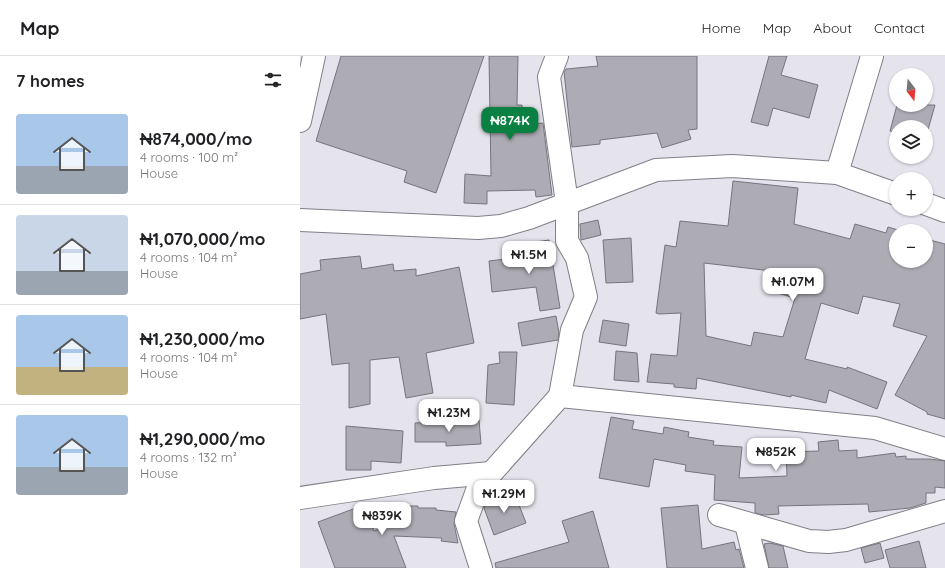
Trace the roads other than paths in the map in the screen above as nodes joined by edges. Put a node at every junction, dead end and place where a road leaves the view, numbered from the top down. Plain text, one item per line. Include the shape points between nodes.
1 (314, 56) edge
2 (557, 56) edge
3 (872, 56) edge
4 (300, 121) edge
5 (837, 173) junction
6 (889, 192) edge
7 (567, 203) junction
8 (933, 207) edge
9 (945, 211) edge
10 (300, 220) edge
11 (560, 396) junction
12 (945, 449) edge
13 (491, 473) junction
14 (300, 498) edge
15 (945, 511) edge
16 (719, 515) dead end
17 (746, 524) junction
18 (481, 568) edge
19 (757, 568) edge

1 - 4 street
2 - 7 street via 549,77
3 - 5 street
5 - 6 street
5 - 7 street via 732,166 656,170
7 - 10 street via 501,226 478,228
7 - 11 street via 567,241 577,258 586,297 572,330
8 - 9 street
11 - 12 street via 875,428
11 - 13 street
13 - 14 street via 434,478
13 - 18 street via 478,488 466,521
15 - 17 street via 846,540 828,542 809,541
16 - 17 street
17 - 19 street

